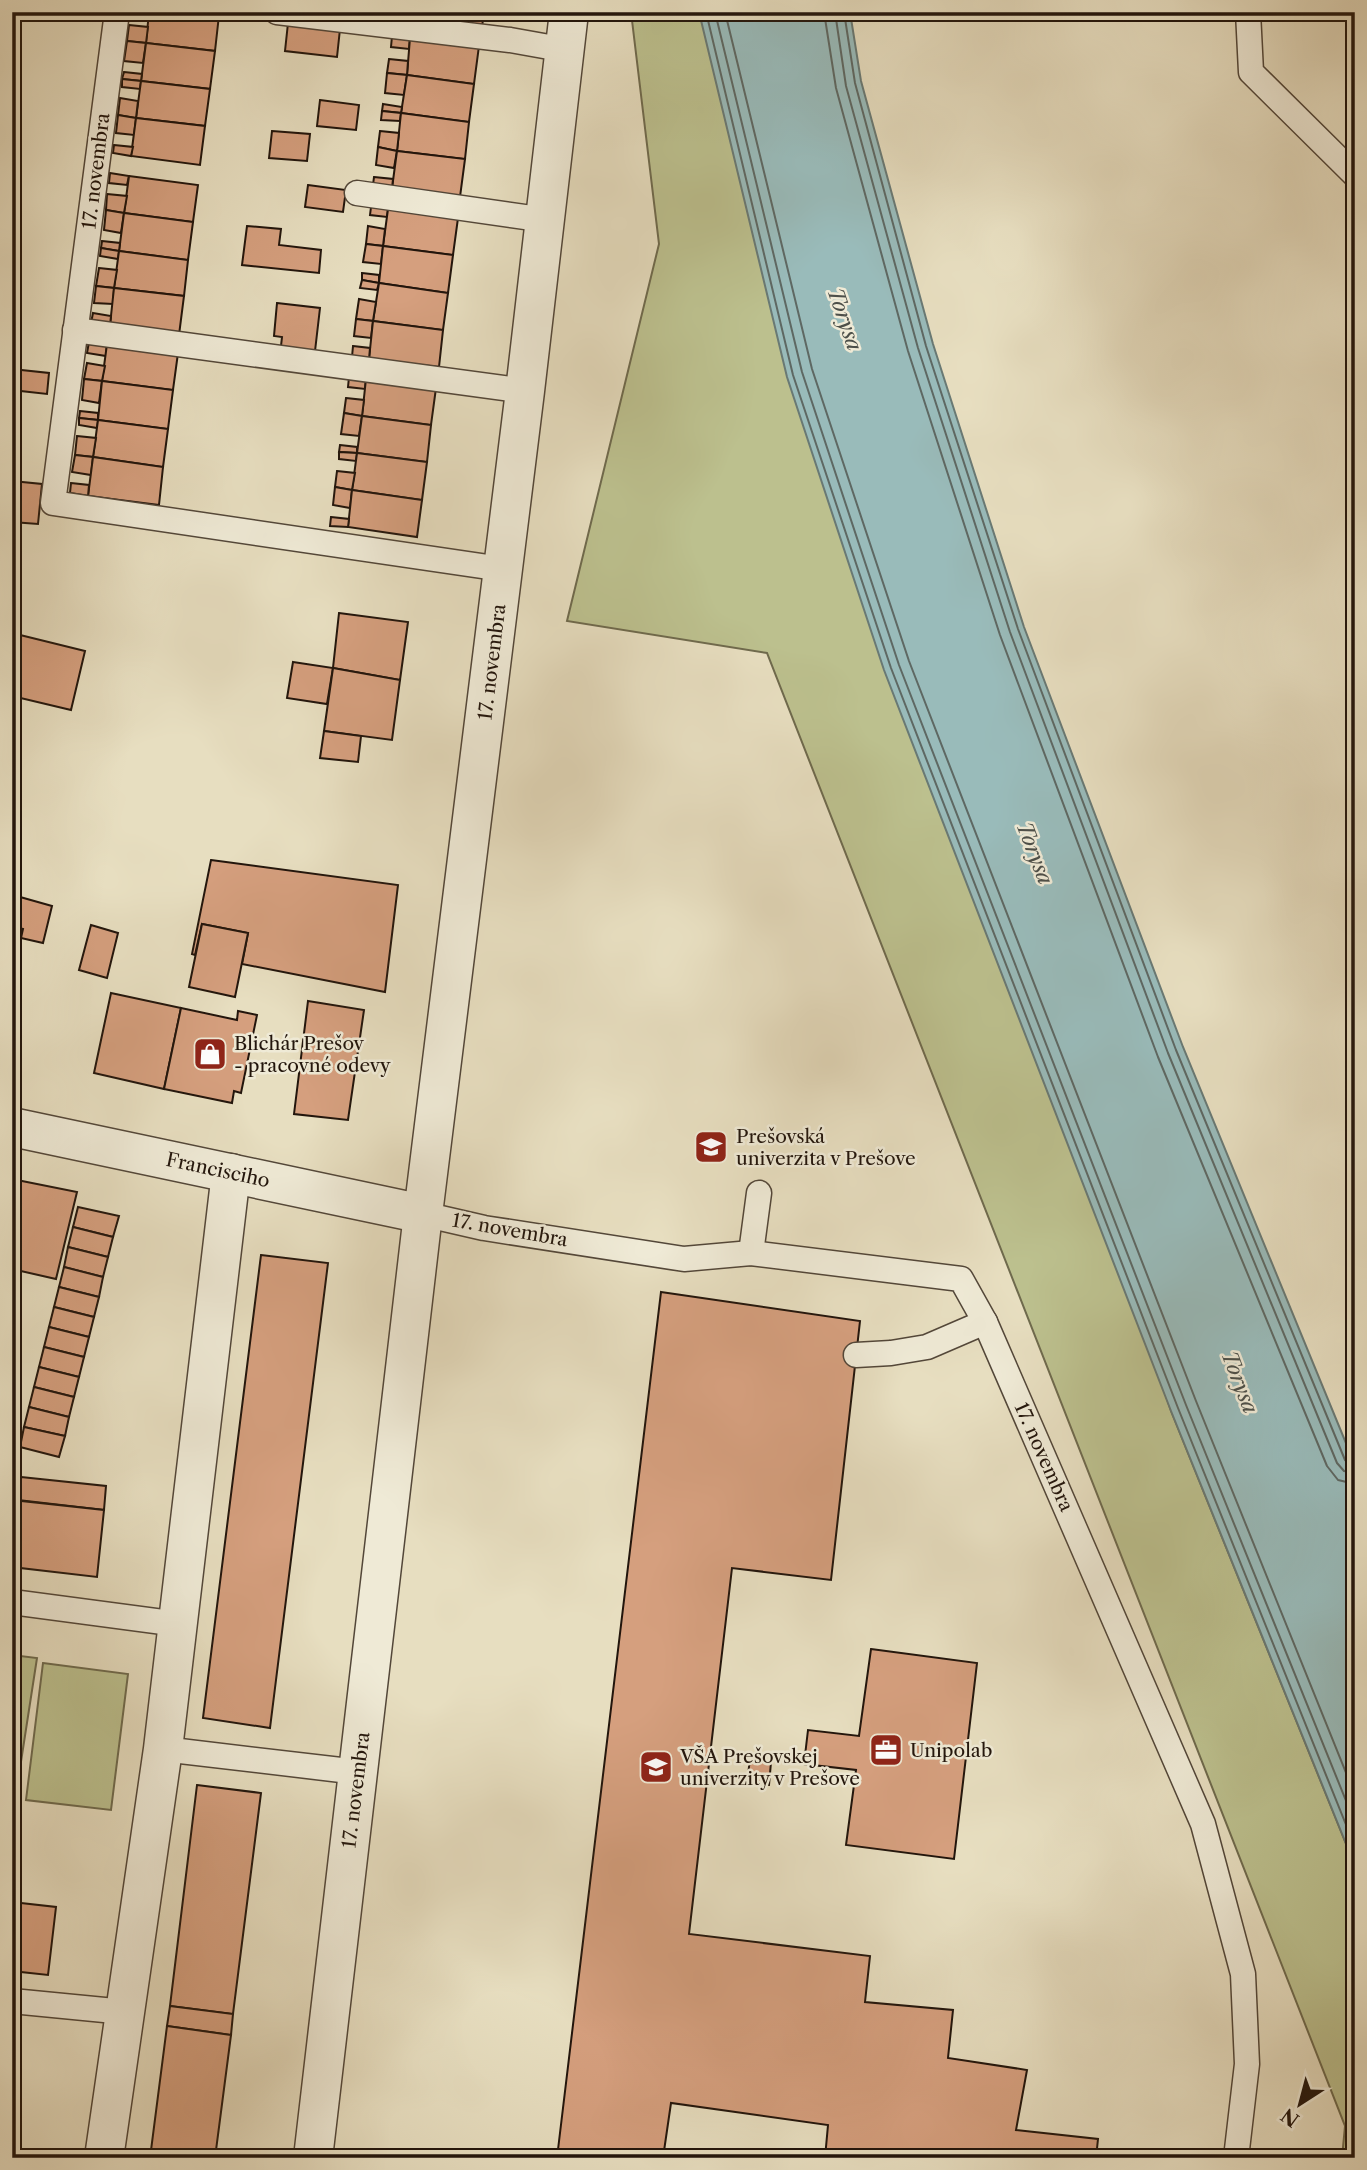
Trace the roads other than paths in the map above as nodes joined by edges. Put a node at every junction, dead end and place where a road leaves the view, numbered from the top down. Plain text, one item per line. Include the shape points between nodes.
1 (117, 12) edge
2 (276, 12) edge
3 (569, 12) edge
4 (1248, 12) edge
5 (566, 50) junction
6 (1355, 174) edge
7 (357, 193) dead end
8 (546, 220) junction
9 (75, 330) junction
10 (525, 391) junction
11 (502, 569) junction
12 (12, 1126) edge
13 (232, 1173) junction
14 (759, 1193) dead end
15 (423, 1214) junction
16 (751, 1253) junction
17 (985, 1321) junction
18 (856, 1355) dead end
19 (12, 1602) edge
20 (178, 1624) junction
21 (163, 1749) junction
22 (358, 1772) junction
23 (12, 2001) edge
24 (125, 2012) junction
25 (104, 2158) edge
26 (313, 2158) edge
27 (1236, 2158) edge

1 - 9 lane, 17. novembra
2 - 5 lane
3 - 5 street, 17. novembra
4 - 6 lane via 1251,72
5 - 8 street, 17. novembra
7 - 8 lane
8 - 10 street, 17. novembra
9 - 10 lane
9 - 11 lane, 17. novembra via 53,503
10 - 11 street, 17. novembra
11 - 15 street, 17. novembra
12 - 13 street, Francisciho
13 - 15 street, Francisciho
13 - 20 street
14 - 16 lane
15 - 16 lane, 17. novembra via 684,1259
15 - 22 street, 17. novembra
16 - 17 lane, 17. novembra via 961,1279
17 - 18 lane via 927,1347
17 - 27 lane, 17. novembra via 1203,1824 1243,1974 1248,2064
19 - 20 lane
20 - 21 street
21 - 22 lane
21 - 24 street
22 - 26 street, 17. novembra
23 - 24 lane
24 - 25 street

